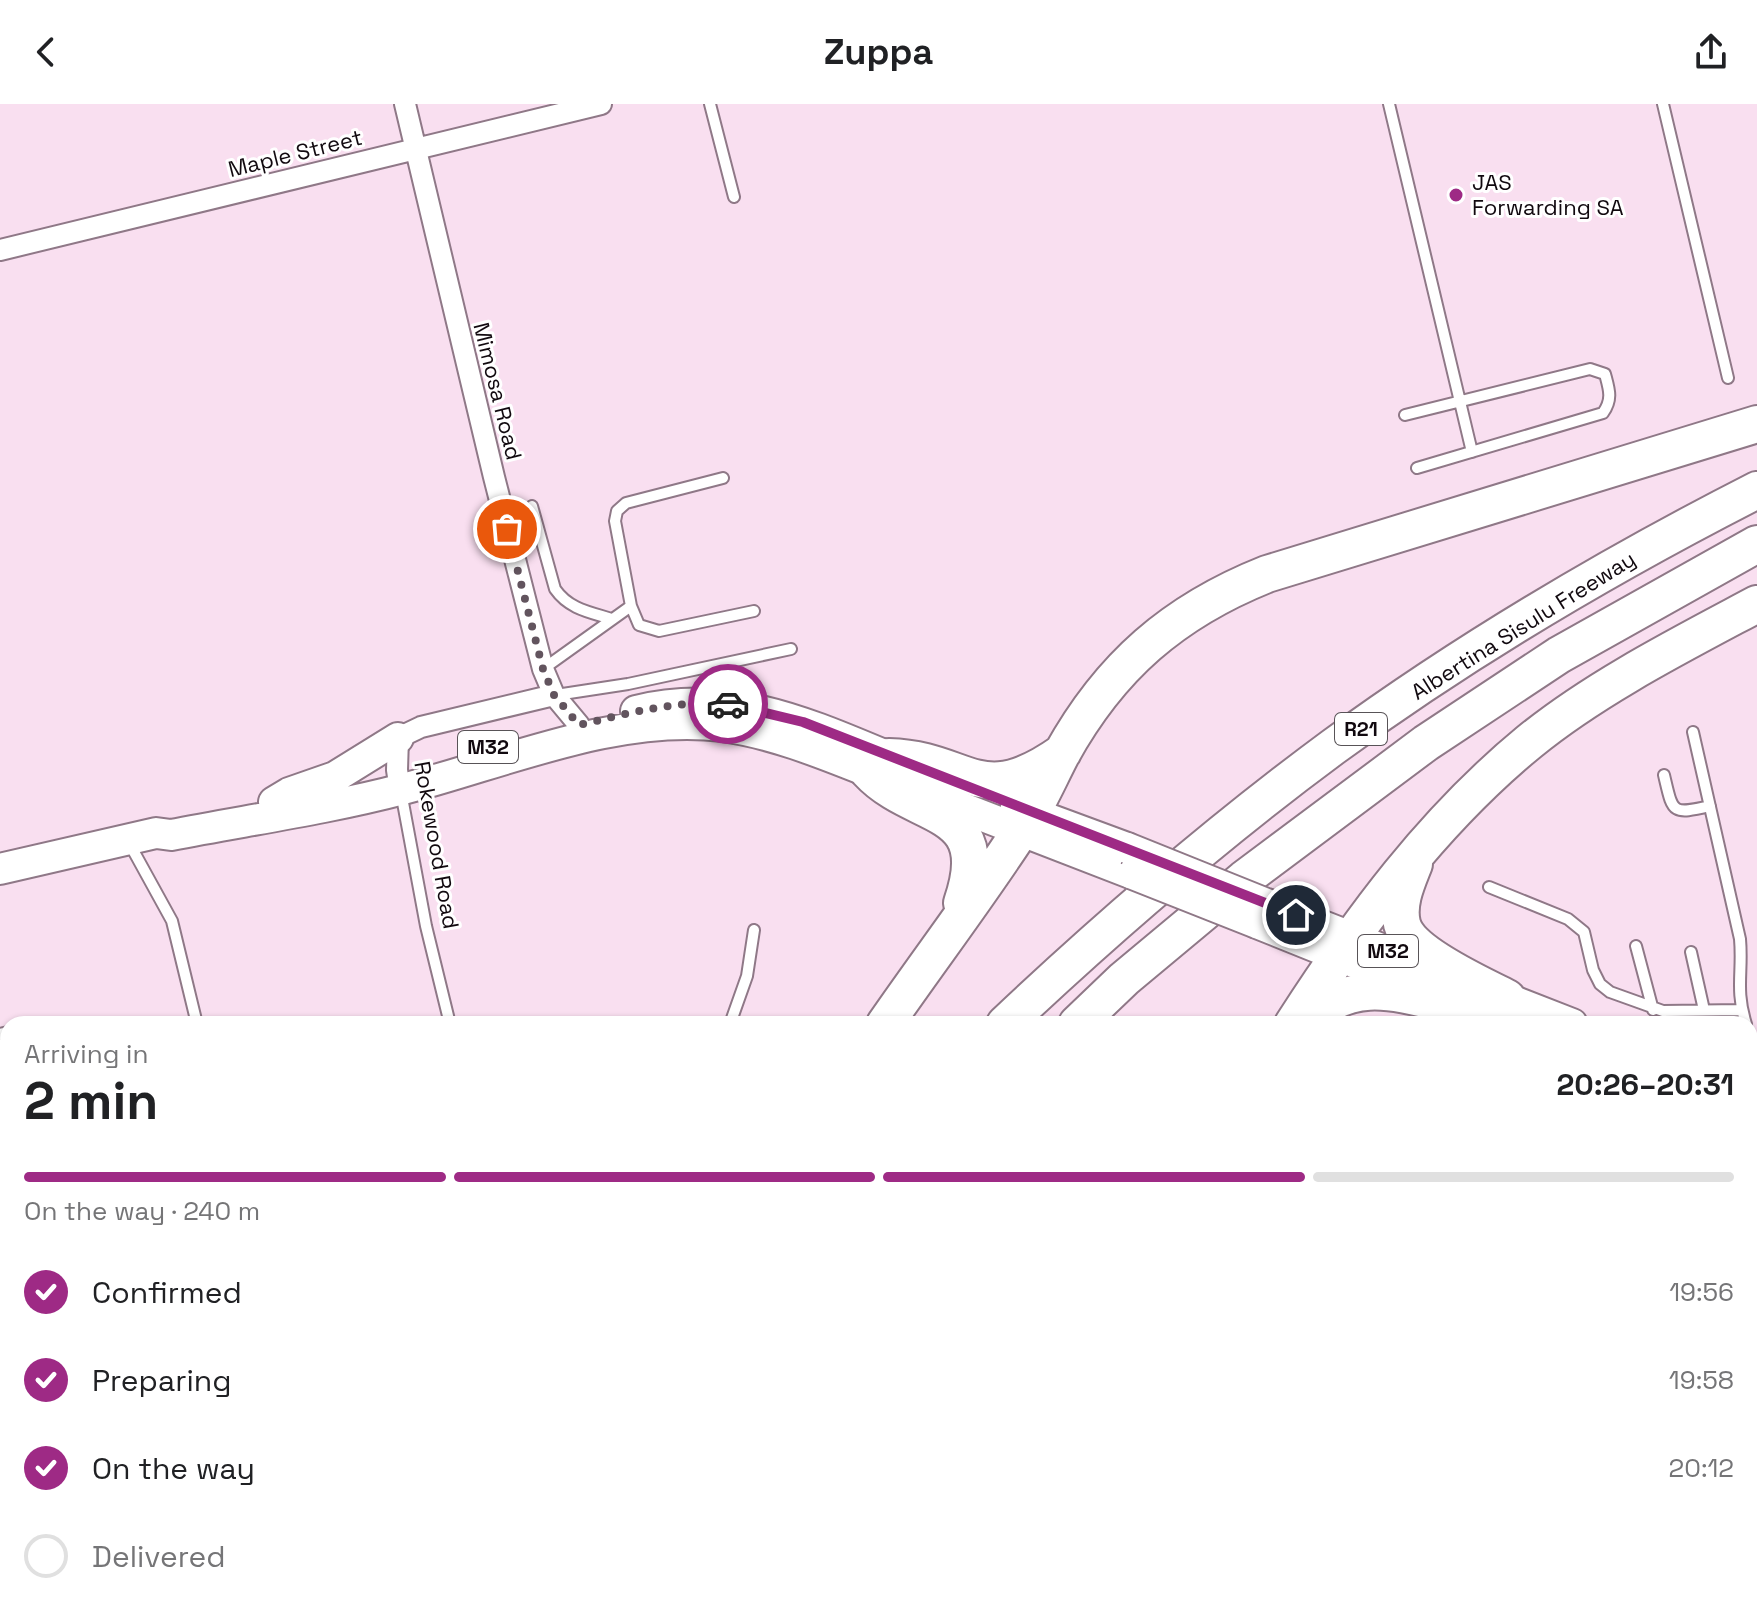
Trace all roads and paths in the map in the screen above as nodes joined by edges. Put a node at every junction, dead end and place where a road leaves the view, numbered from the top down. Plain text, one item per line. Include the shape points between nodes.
1 (405, 104) edge
2 (601, 104) edge
3 (710, 104) edge
4 (1389, 104) edge
5 (1663, 104) edge
6 (416, 149) junction
7 (734, 197) dead end
8 (0, 250) edge
9 (1728, 378) dead end
10 (1460, 403) junction
11 (1405, 415) dead end
12 (1757, 424) edge
13 (1472, 452) junction
14 (1417, 468) dead end
15 (723, 478) dead end
16 (1757, 490) edge
17 (532, 506) dead end
18 (1757, 544) edge
19 (1757, 604) edge
20 (631, 606) junction
21 (754, 611) dead end
22 (612, 619) junction
23 (791, 649) dead end
24 (543, 669) junction
25 (554, 695) junction
26 (579, 725) junction
27 (1693, 732) dead end
28 (398, 738) junction
29 (1063, 752) junction
30 (878, 764) junction
31 (1664, 775) dead end
32 (398, 780) junction
33 (274, 802) junction
34 (1710, 806) junction
35 (1026, 822) junction
36 (142, 836) junction
37 (1419, 851) junction
38 (0, 869) edge
39 (1489, 887) dead end
40 (955, 924) junction
41 (754, 930) dead end
42 (1344, 946) junction
43 (1636, 946) dead end
44 (1691, 952) dead end
45 (1653, 1010) junction
46 (1704, 1010) junction
47 (1741, 1010) junction
48 (1496, 1011) edge
49 (195, 1016) edge
50 (448, 1016) edge
51 (733, 1016) edge
52 (891, 1016) edge
53 (1014, 1016) edge
54 (1085, 1016) edge
55 (1298, 1016) edge
56 (1314, 1016) edge
57 (1525, 1016) edge
58 (1743, 1016) edge

1 - 6 street, Mimosa Road
2 - 6 street, Maple Street
3 - 7 lane
4 - 10 lane
5 - 9 lane
6 - 8 street, Maple Street
6 - 24 street, Mimosa Road
10 - 11 lane
10 - 13 lane
10 - 13 lane via 1590,369 1605,374 1611,396 1603,413
12 - 29 highway via 1341,550 1228,590 1139,650
13 - 14 lane
15 - 20 lane via 626,503 617,511
16 - 53 highway, Albertina Sisulu Freeway / R21 via 1589,580 1334,747 1198,852
17 - 22 lane via 555,589 576,608
18 - 54 highway, Albertina Sisulu Freeway / R21 via 1559,655 1426,743 1244,879
19 - 37 highway via 1613,685 1531,740 1491,774
20 - 21 lane via 639,625 659,631
20 - 22 lane
22 - 24 lane
23 - 25 lane
24 - 25 street, Mimosa Road
25 - 26 street, Mimosa Road
25 - 28 street, Rokewood Road via 421,727
26 - 30 main road, M32 via 654,706 732,704 803,722
26 - 32 main road, M32
27 - 34 lane
28 - 32 street, Rokewood Road
28 - 33 main road via 335,777
29 - 30 highway via 1029,774 999,782 907,757
29 - 35 highway
30 - 32 main road, M32 via 722,726 660,725
30 - 35 main road, M32
30 - 40 highway via 891,790 945,818 967,842 971,874
31 - 34 lane via 1676,811
32 - 33 main road, M32
32 - 36 main road, M32 via 171,835
32 - 50 lane, Rokewood Road
33 - 36 main road, M32 via 167,825
34 - 47 lane via 1740,939
35 - 40 highway
35 - 42 main road, M32, bridge
36 - 38 main road, M32
36 - 49 lane via 172,921
37 - 42 highway
37 - 48 highway via 1401,908 1405,932
39 - 45 lane via 1579,926 1600,984
40 - 52 highway
41 - 51 lane via 747,976
42 - 48 main road, M32
42 - 55 highway
43 - 45 lane
44 - 46 lane
45 - 46 lane
46 - 47 lane
47 - 58 lane
48 - 56 highway via 1357,991
48 - 57 main road, M32

